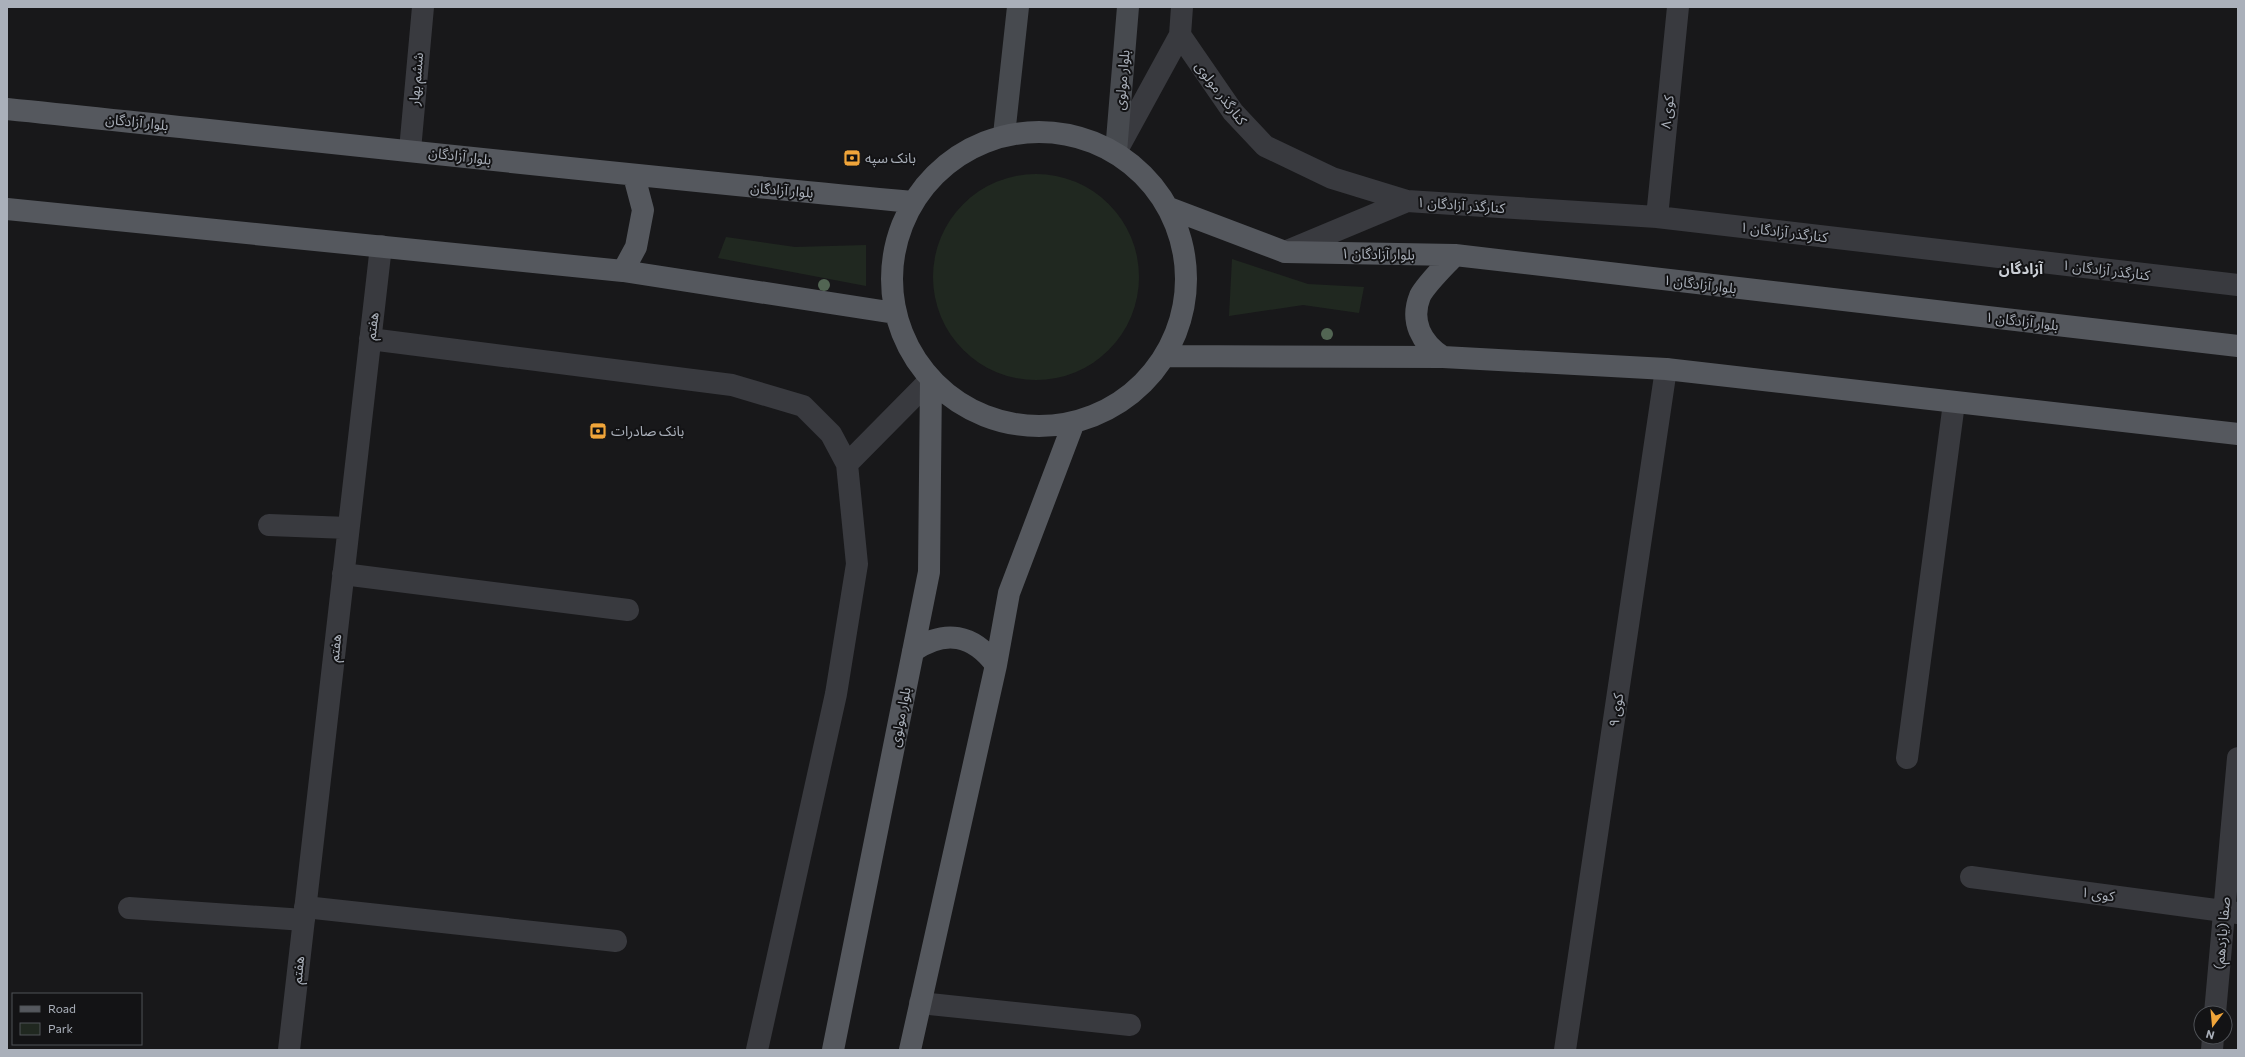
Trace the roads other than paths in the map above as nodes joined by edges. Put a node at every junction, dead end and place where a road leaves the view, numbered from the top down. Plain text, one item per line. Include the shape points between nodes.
1 (423, 7) edge
2 (1018, 7) edge
3 (1128, 7) edge
4 (1182, 7) edge
5 (1678, 7) edge
6 (1180, 35) junction
7 (7, 109) edge
8 (1004, 135) junction
9 (410, 150) junction
10 (1116, 152) junction
11 (634, 176) junction
12 (1332, 178) joint
13 (1407, 201) junction
14 (912, 202) junction
15 (7, 208) edge
16 (1169, 208) junction
17 (1657, 217) junction
18 (381, 246) junction
19 (1285, 252) junction
20 (1455, 256) junction
21 (624, 271) junction
22 (2238, 285) edge
23 (895, 313) junction
24 (370, 339) junction
25 (2238, 346) edge
26 (1165, 356) junction
27 (1442, 357) junction
28 (1666, 369) junction
29 (931, 379) junction
30 (1954, 403) junction
31 (1074, 422) junction
32 (2238, 434) edge
33 (847, 464) junction
34 (269, 524) dead end
35 (348, 528) junction
36 (343, 574) junction
37 (628, 610) dead end
38 (913, 651) junction
39 (996, 665) junction
40 (1907, 758) dead end
41 (2238, 758) edge
42 (1971, 877) dead end
43 (129, 908) dead end
44 (2231, 912) edge
45 (305, 913) junction
46 (616, 941) dead end
47 (920, 1002) junction
48 (2216, 1005) edge
49 (1130, 1025) dead end
50 (289, 1050) edge
51 (757, 1050) edge
52 (833, 1050) edge
53 (910, 1050) edge
54 (1565, 1050) edge

1 - 9 street, ششم بهار
2 - 8 main road
3 - 10 main road, بلوار مولوی
4 - 6 street
5 - 17 street, کوی ۸
6 - 10 street
6 - 12 street, کنارگذر مولوی via 1232,112 1265,146
7 - 9 main road, بلوار آزادگان
8 - 10 main road via 1042,131 1081,137
8 - 14 main road via 968,149 936,171
9 - 11 main road, بلوار آزادگان
10 - 16 main road via 1146,177
11 - 14 main road, بلوار آزادگان
11 - 21 main road via 643,210 636,247
12 - 13 street, کنارگذر آزادگان ۱
13 - 17 street, کنارگذر آزادگان ۱
13 - 19 street
14 - 23 main road via 897,237 891,275
15 - 18 main road
16 - 19 main road, بلوار آزادگان ۱
16 - 26 main road via 1183,244 1187,282 1181,320
17 - 22 street, کنارگذر آزادگان ۱
18 - 21 main road
18 - 24 street, هفتم
19 - 20 main road, بلوار آزادگان ۱
20 - 25 main road, بلوار آزادگان ۱
20 - 27 main road via 1421,295 1415,314 1419,333 1430,349
21 - 23 main road
23 - 29 main road via 908,348
24 - 33 street via 732,385 803,406 831,434
24 - 35 street, هفتم
26 - 27 main road
26 - 31 main road via 1141,386 1110,409
27 - 28 main road
28 - 30 main road
28 - 54 street, کوی ۹
29 - 31 main road via 954,400 982,415 1012,424 1043,426
29 - 33 street
29 - 38 main road, بلوار مولوی via 929,572
30 - 32 main road
30 - 40 street
31 - 39 main road via 1009,593
33 - 51 street via 857,564 836,694
34 - 35 street
35 - 36 street, هفتم
36 - 37 street
36 - 45 street, هفتم
38 - 39 main road via 926,642 956,637 979,647
38 - 52 main road, بلوار مولوی
39 - 47 main road
41 - 44 street, صفا (یازدهم)
42 - 44 street, کوی ۱
43 - 45 street
44 - 48 street, صفا (یازدهم)
45 - 46 street
45 - 50 street, هفتم
47 - 49 street
47 - 53 main road

